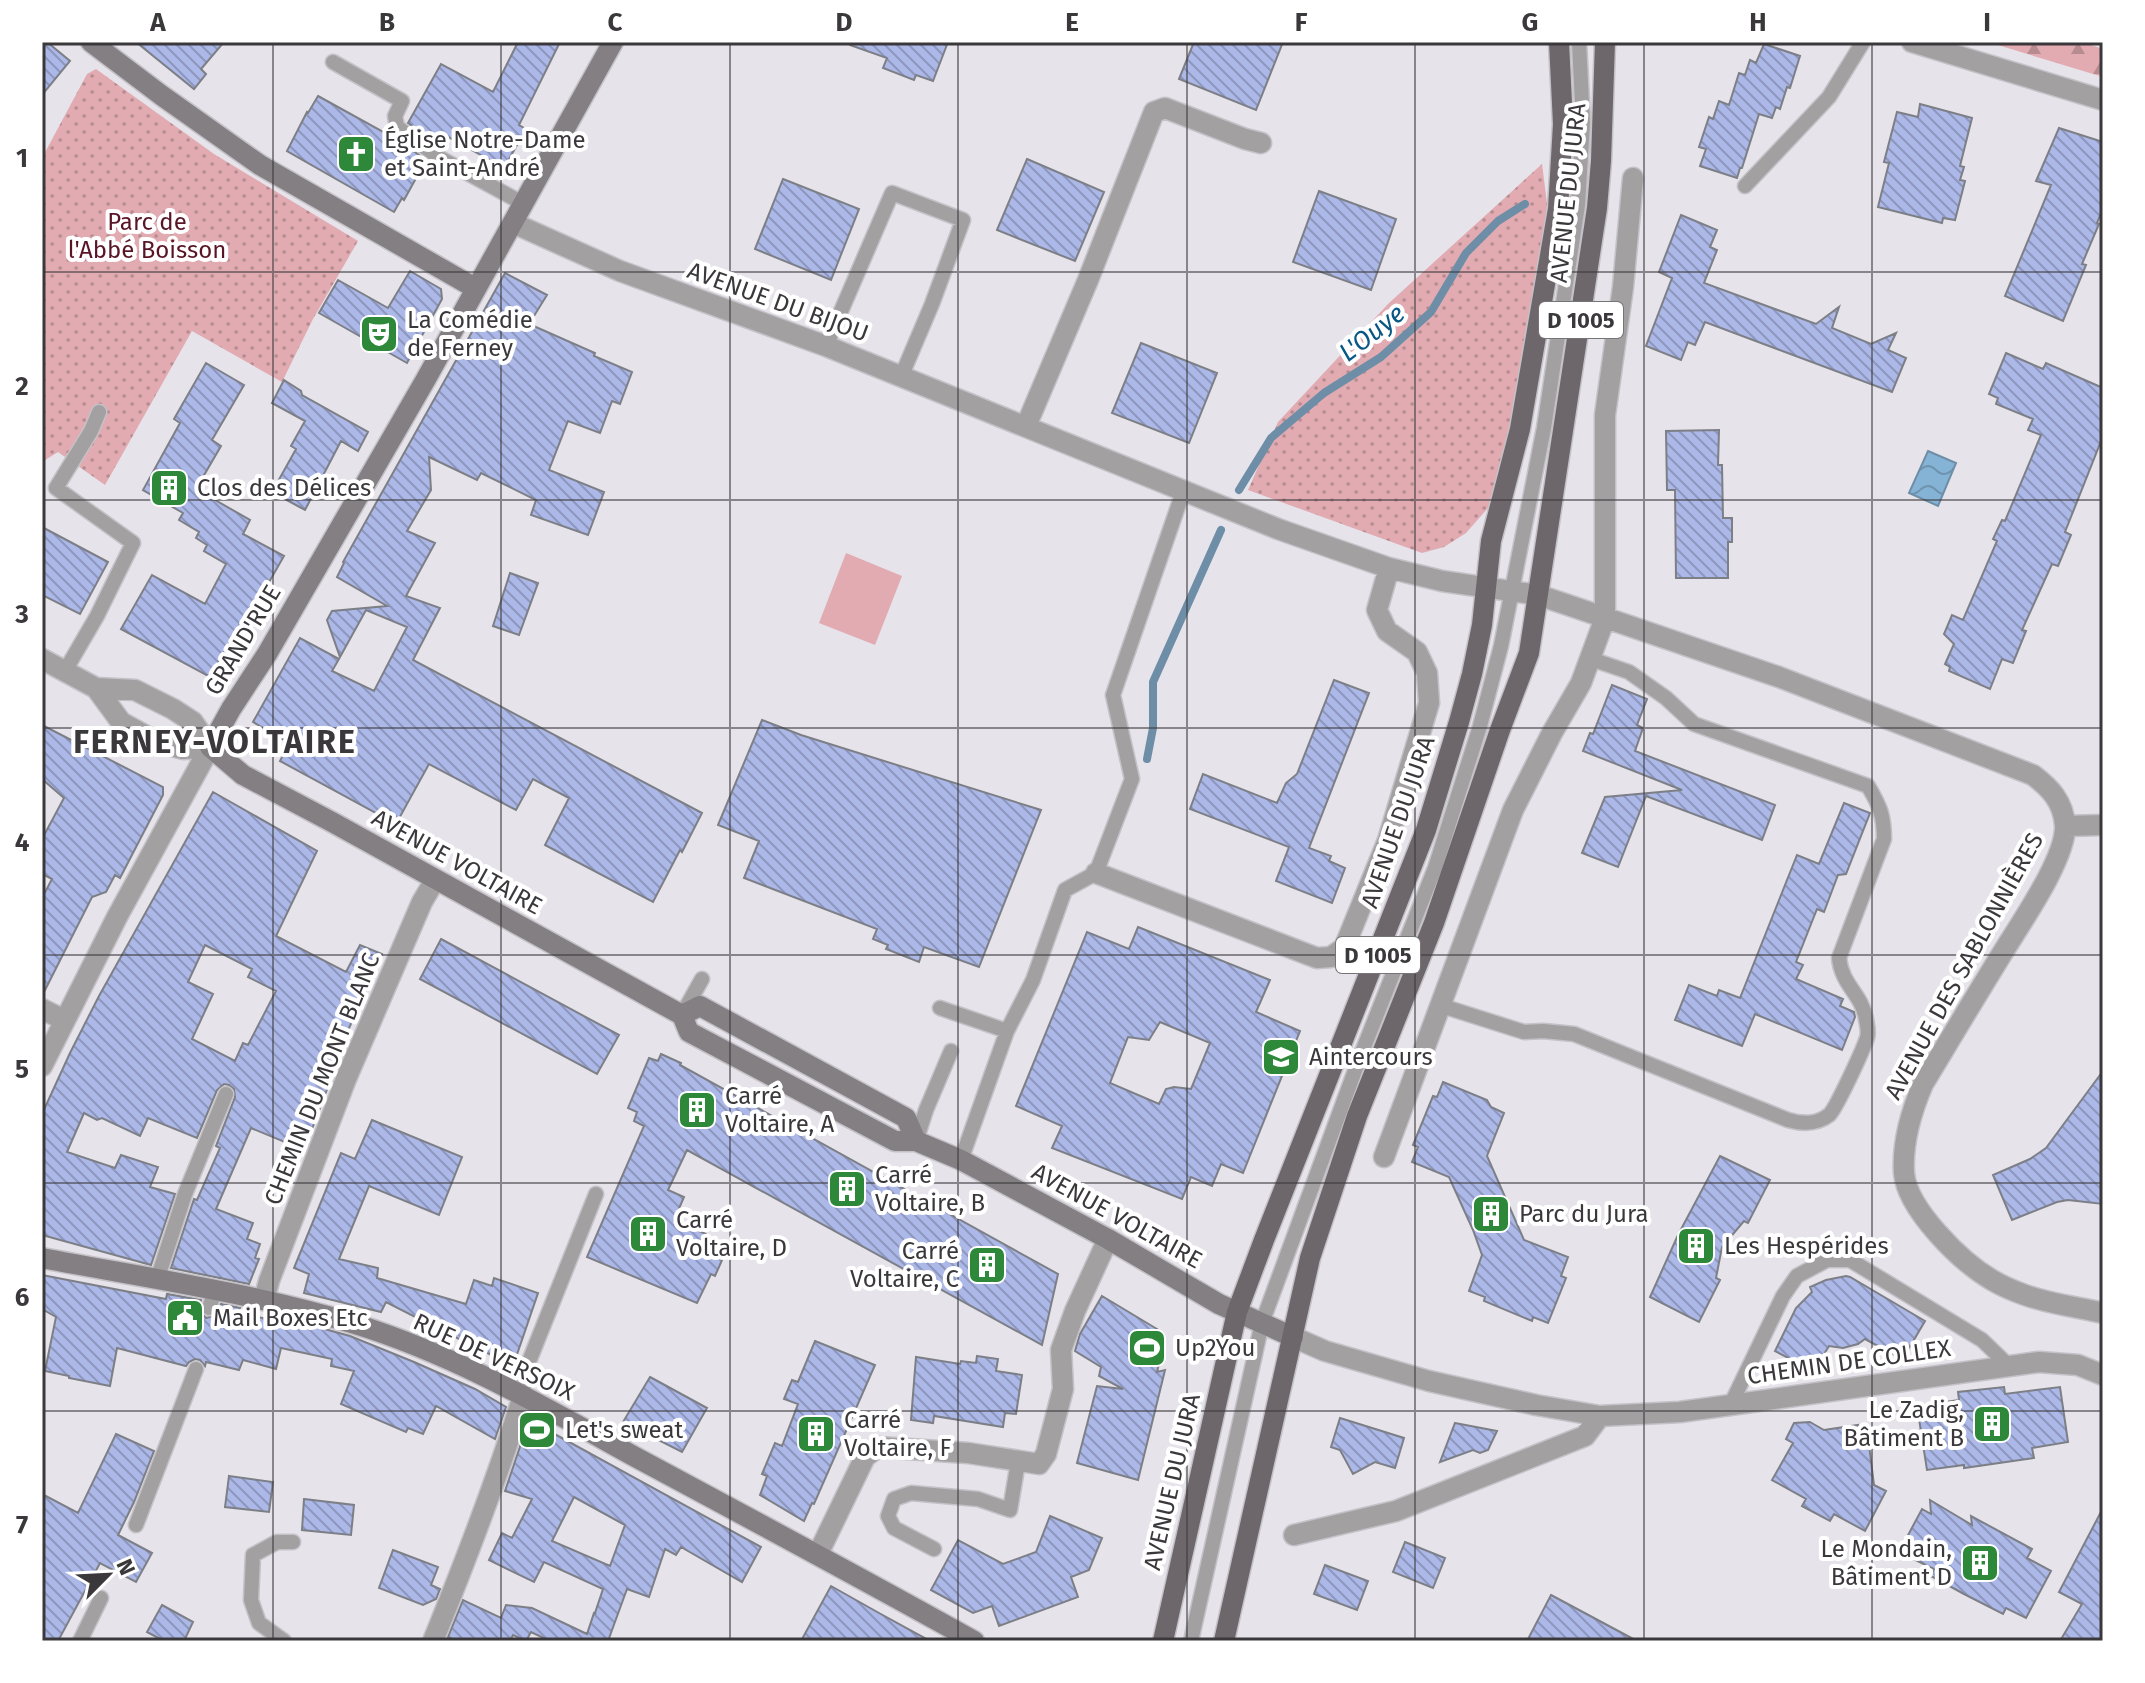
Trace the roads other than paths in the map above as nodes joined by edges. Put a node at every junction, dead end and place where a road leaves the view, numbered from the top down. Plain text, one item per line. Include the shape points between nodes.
1 (91, 42) edge
2 (613, 42) edge
3 (1559, 42) edge
4 (1579, 42) edge
5 (1605, 42) edge
6 (1863, 42) edge
7 (1912, 42) edge
8 (333, 62) dead end
9 (2103, 100) edge
10 (1261, 143) dead end
11 (1633, 178) dead end
12 (1745, 186) dead end
13 (518, 214) junction
14 (475, 288) junction
15 (826, 346) junction
16 (901, 377) junction
17 (99, 412) dead end
18 (1026, 426) junction
19 (1183, 492) junction
20 (1389, 568) junction
21 (1485, 588) junction
22 (1512, 592) junction
23 (1538, 595) junction
24 (1605, 618) junction
25 (42, 659) edge
26 (1591, 659) junction
27 (65, 671) junction
28 (96, 688) junction
29 (210, 747) junction
30 (2103, 825) edge
31 (2065, 826) junction
32 (1096, 873) junction
33 (435, 880) junction
34 (702, 979) dead end
35 (1439, 1005) junction
36 (940, 1008) dead end
37 (42, 1009) edge
38 (682, 1015) junction
39 (64, 1020) junction
40 (1007, 1031) junction
41 (951, 1051) dead end
42 (42, 1066) edge
43 (226, 1094) dead end
44 (916, 1141) junction
45 (1384, 1157) dead end
46 (961, 1160) junction
47 (596, 1194) dead end
48 (1108, 1239) junction
49 (42, 1258) edge
50 (157, 1280) junction
51 (264, 1300) junction
52 (1237, 1312) junction
53 (2103, 1313) edge
54 (1262, 1323) junction
55 (1293, 1337) junction
56 (2009, 1366) junction
57 (196, 1369) dead end
58 (2103, 1375) edge
59 (523, 1396) junction
60 (1731, 1404) junction
61 (1600, 1416) junction
62 (1018, 1462) junction
63 (136, 1525) dead end
64 (1294, 1535) dead end
65 (293, 1542) dead end
66 (934, 1549) dead end
67 (818, 1554) junction
68 (101, 1598) dead end
69 (80, 1641) edge
70 (284, 1641) edge
71 (433, 1641) edge
72 (974, 1641) edge
73 (1163, 1641) edge
74 (1191, 1641) edge
75 (1224, 1641) edge

1 - 14 main road via 260,165
2 - 13 main road, GRAND'RUE
3 - 21 main road, AVENUE DU JURA / D 1005 via 1563,124 1558,209 1520,429 1491,541
4 - 22 lane via 1583,123 1578,205
5 - 23 main road, AVENUE DU JURA / D 1005 via 1597,208
6 - 12 lane via 1829,97
7 - 9 street
8 - 13 lane via 402,101 395,116 397,127
10 - 18 street via 1165,108 1154,112
11 - 24 street via 1605,415
13 - 14 main road, GRAND'RUE
13 - 15 street, AVENUE DU BIJOU via 620,271
14 - 29 main road, GRAND'RUE
15 - 16 street, AVENUE DU BIJOU
15 - 16 lane via 892,193 963,220
16 - 18 street, AVENUE DU BIJOU
17 - 27 lane via 56,488 133,543
18 - 19 street, AVENUE DU BIJOU
19 - 20 street, AVENUE DU BIJOU
19 - 32 lane via 1113,695 1132,779
20 - 21 street, AVENUE DU BIJOU
20 - 32 street via 1377,610 1387,631 1417,652 1427,673 1429,703 1388,840 1344,948 1317,958
21 - 22 street, AVENUE DU BIJOU
21 - 52 main road, AVENUE DU JURA / D 1005 via 1472,674 1426,830
22 - 23 street, AVENUE DU BIJOU
22 - 54 lane via 1458,801
23 - 24 street, AVENUE DES SABLONNIÈRES
23 - 55 main road, AVENUE DU JURA / D 1005 via 1526,665 1434,923 1345,1149 1310,1258
24 - 26 street
24 - 31 street, AVENUE DES SABLONNIÈRES via 1779,677 2033,775 2051,789
25 - 27 street, AVENUE VOLTAIRE
26 - 35 street via 1513,810
26 - 35 lane via 1629,672 1694,724 1868,786 1884,820 1884,839 1839,958 1840,974 1866,1015 1868,1035 1832,1113 1803,1124 1574,1034 1524,1032
27 - 28 street, AVENUE VOLTAIRE
28 - 29 street, AVENUE VOLTAIRE via 135,690 173,709 193,722
28 - 29 street, AVENUE VOLTAIRE via 121,722 157,742 183,749
29 - 33 main road, AVENUE VOLTAIRE via 243,775
29 - 39 street, GRAND'RUE
30 - 31 street
31 - 53 street, AVENUE DES SABLONNIÈRES via 2055,862 1923,1084 1911,1113 1904,1176 1935,1231 1991,1280 2026,1296
32 - 40 lane via 1065,890 1033,980
33 - 38 main road, AVENUE VOLTAIRE
33 - 51 street, CHEMIN DU MONT BLANC via 346,1079
34 - 38 lane
35 - 45 street
36 - 40 lane
37 - 39 street
38 - 44 main road, AVENUE VOLTAIRE via 689,1032 895,1141
39 - 42 street, GRAND'RUE
40 - 46 lane
41 - 44 lane
43 - 50 lane
44 - 46 main road, AVENUE VOLTAIRE
46 - 48 main road, AVENUE VOLTAIRE
47 - 59 lane via 526,1369
48 - 52 main road, AVENUE VOLTAIRE
48 - 62 street via 1061,1350 1063,1389 1046,1454 1039,1464
49 - 50 main road, RUE DE VERSOIX
50 - 51 main road, RUE DE VERSOIX via 212,1299
51 - 59 main road, RUE DE VERSOIX via 416,1346
52 - 54 main road, AVENUE VOLTAIRE
52 - 73 main road, AVENUE DU JURA / D 1005
54 - 55 main road, AVENUE VOLTAIRE
54 - 74 lane
55 - 61 street, CHEMIN DE COLLEX via 1429,1381
55 - 75 main road, AVENUE DU JURA / D 1005
56 - 58 street, CHEMIN DE COLLEX via 2078,1365
56 - 60 street, CHEMIN DE COLLEX
56 - 60 lane via 1982,1340 1850,1260 1827,1260 1797,1276 1783,1296
57 - 63 lane
59 - 67 main road, RUE DE VERSOIX
59 - 71 street
60 - 61 street, CHEMIN DE COLLEX
61 - 64 street via 1585,1436 1396,1511
62 - 66 lane via 1010,1510 978,1499 911,1493 894,1499 888,1516 894,1528
62 - 67 street via 878,1447 865,1457
65 - 70 lane via 277,1542 253,1555 251,1600 259,1623
67 - 72 main road, RUE DE VERSOIX
68 - 69 lane

